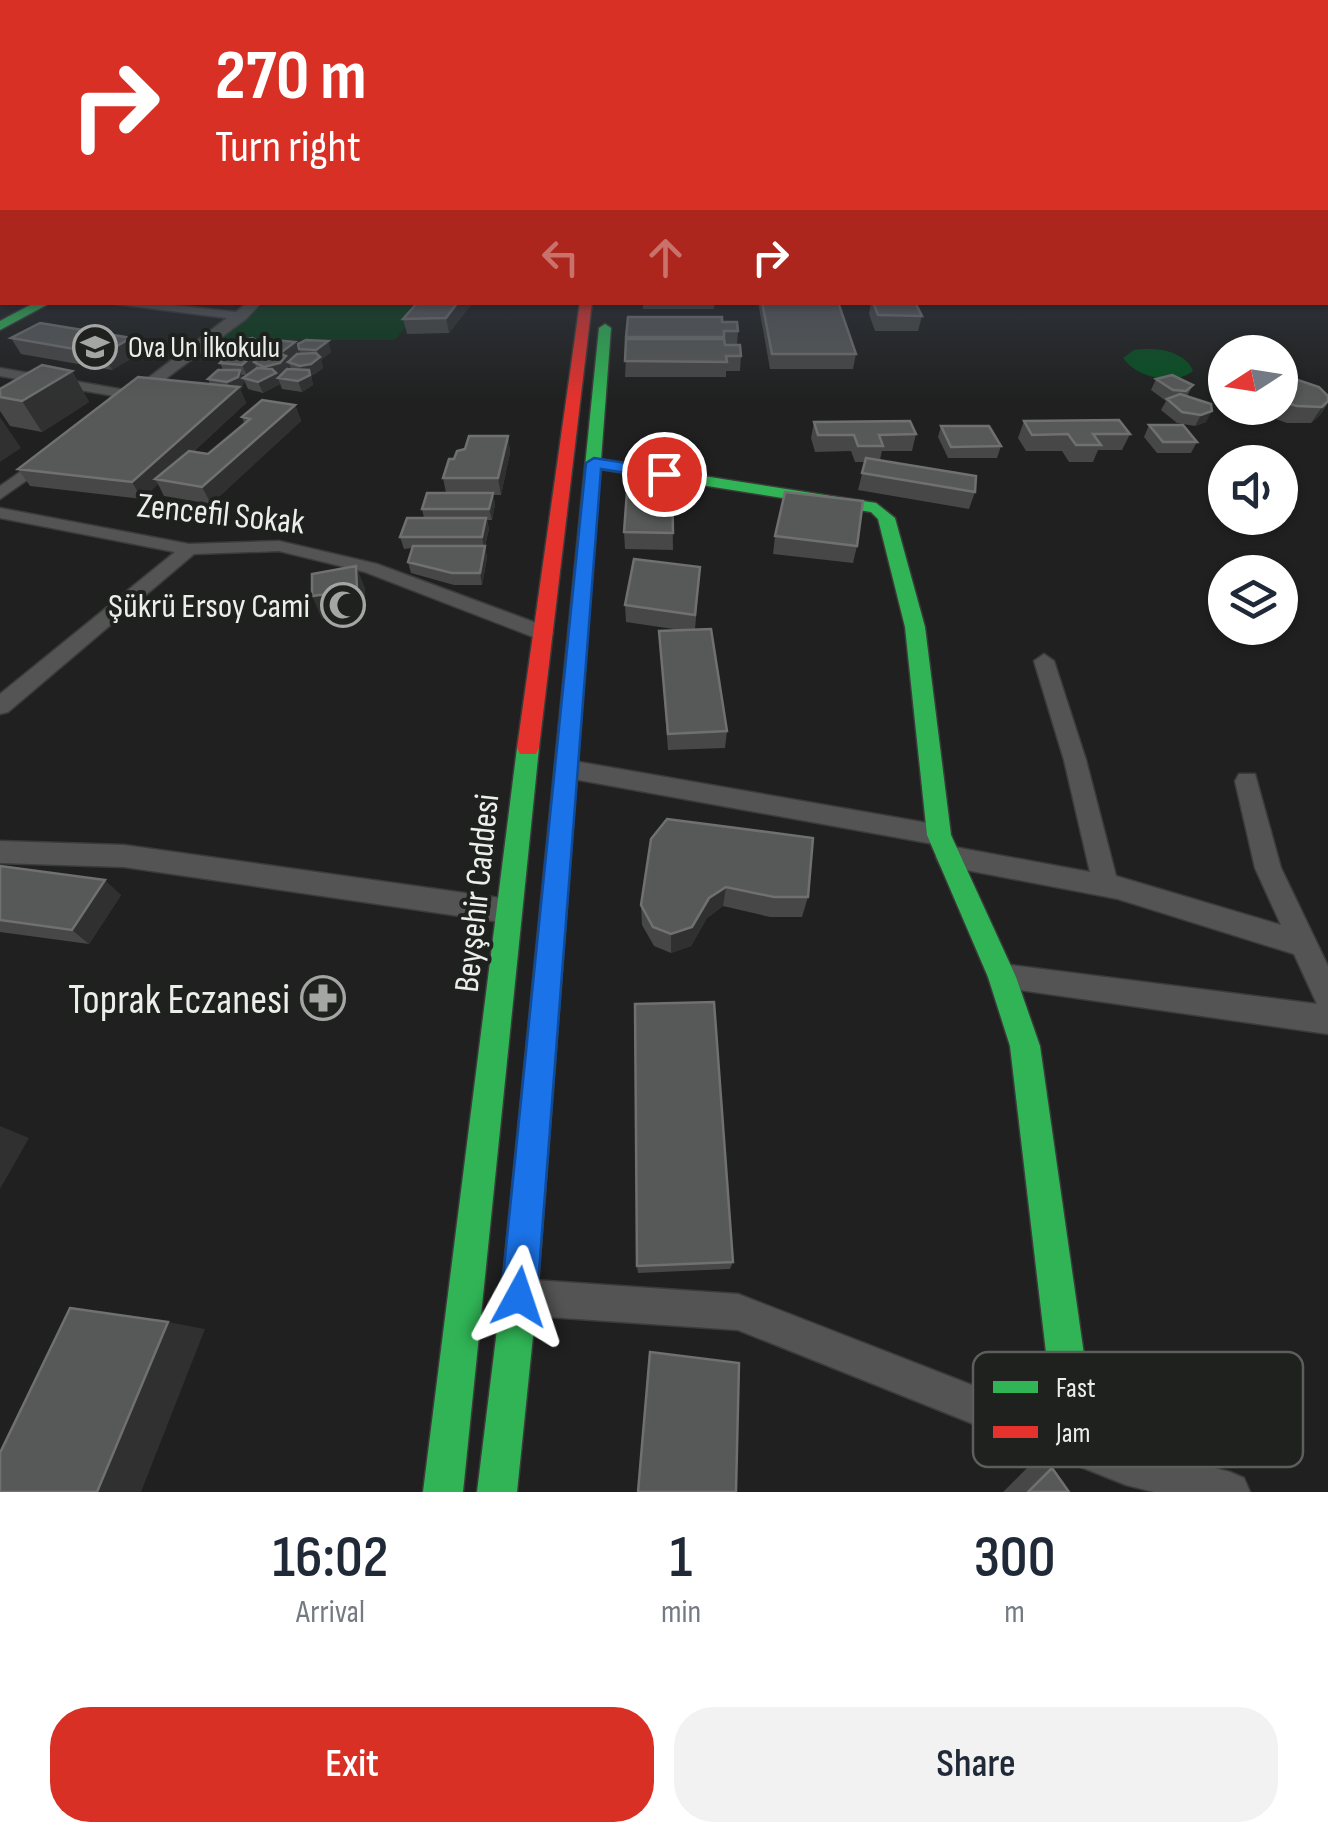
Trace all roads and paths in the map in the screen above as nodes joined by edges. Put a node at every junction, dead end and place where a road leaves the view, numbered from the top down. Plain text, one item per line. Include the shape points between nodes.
1 (40, 305) edge
2 (135, 305) edge
3 (253, 305) edge
4 (586, 305) edge
5 (608, 305) edge
6 (242, 316) junction
7 (0, 326) edge
8 (0, 372) edge
9 (133, 396) junction
10 (118, 407) edge
11 (59, 450) edge
12 (594, 463) junction
13 (0, 494) edge
14 (0, 514) edge
15 (189, 549) junction
16 (544, 633) junction
17 (1044, 661) dead end
18 (0, 706) edge
19 (568, 769) junction
20 (1247, 781) dead end
21 (944, 846) junction
22 (0, 852) edge
23 (1106, 886) junction
24 (506, 912) junction
25 (1304, 944) junction
26 (1002, 977) junction
27 (1328, 996) edge
28 (1328, 1020) edge
29 (519, 1297) junction
30 (1065, 1352) edge
31 (973, 1405) edge
32 (1121, 1467) edge
33 (1150, 1481) edge
34 (443, 1492) edge
35 (496, 1492) edge
36 (1230, 1492) edge

1 - 7 main road
2 - 6 street
3 - 6 street
4 - 16 main road, Beyşehir Caddesi
5 - 12 main road
6 - 9 street
8 - 9 street
9 - 10 street
11 - 13 street
12 - 19 main road
12 - 21 main road via 876,508 886,518 914,627
14 - 15 street, Zencefil Sokak
15 - 16 street, Zencefil Sokak via 279,546 371,568
15 - 18 street
16 - 24 main road, Beyşehir Caddesi
17 - 23 street
19 - 21 street
19 - 29 main road
20 - 25 street via 1268,868
21 - 23 street
21 - 26 main road
22 - 24 street via 124,856
23 - 25 street
24 - 34 main road, Beyşehir Caddesi
25 - 27 street
26 - 28 street
26 - 30 main road via 1026,1046
29 - 31 street via 738,1312
29 - 35 main road
32 - 33 street
33 - 36 street

